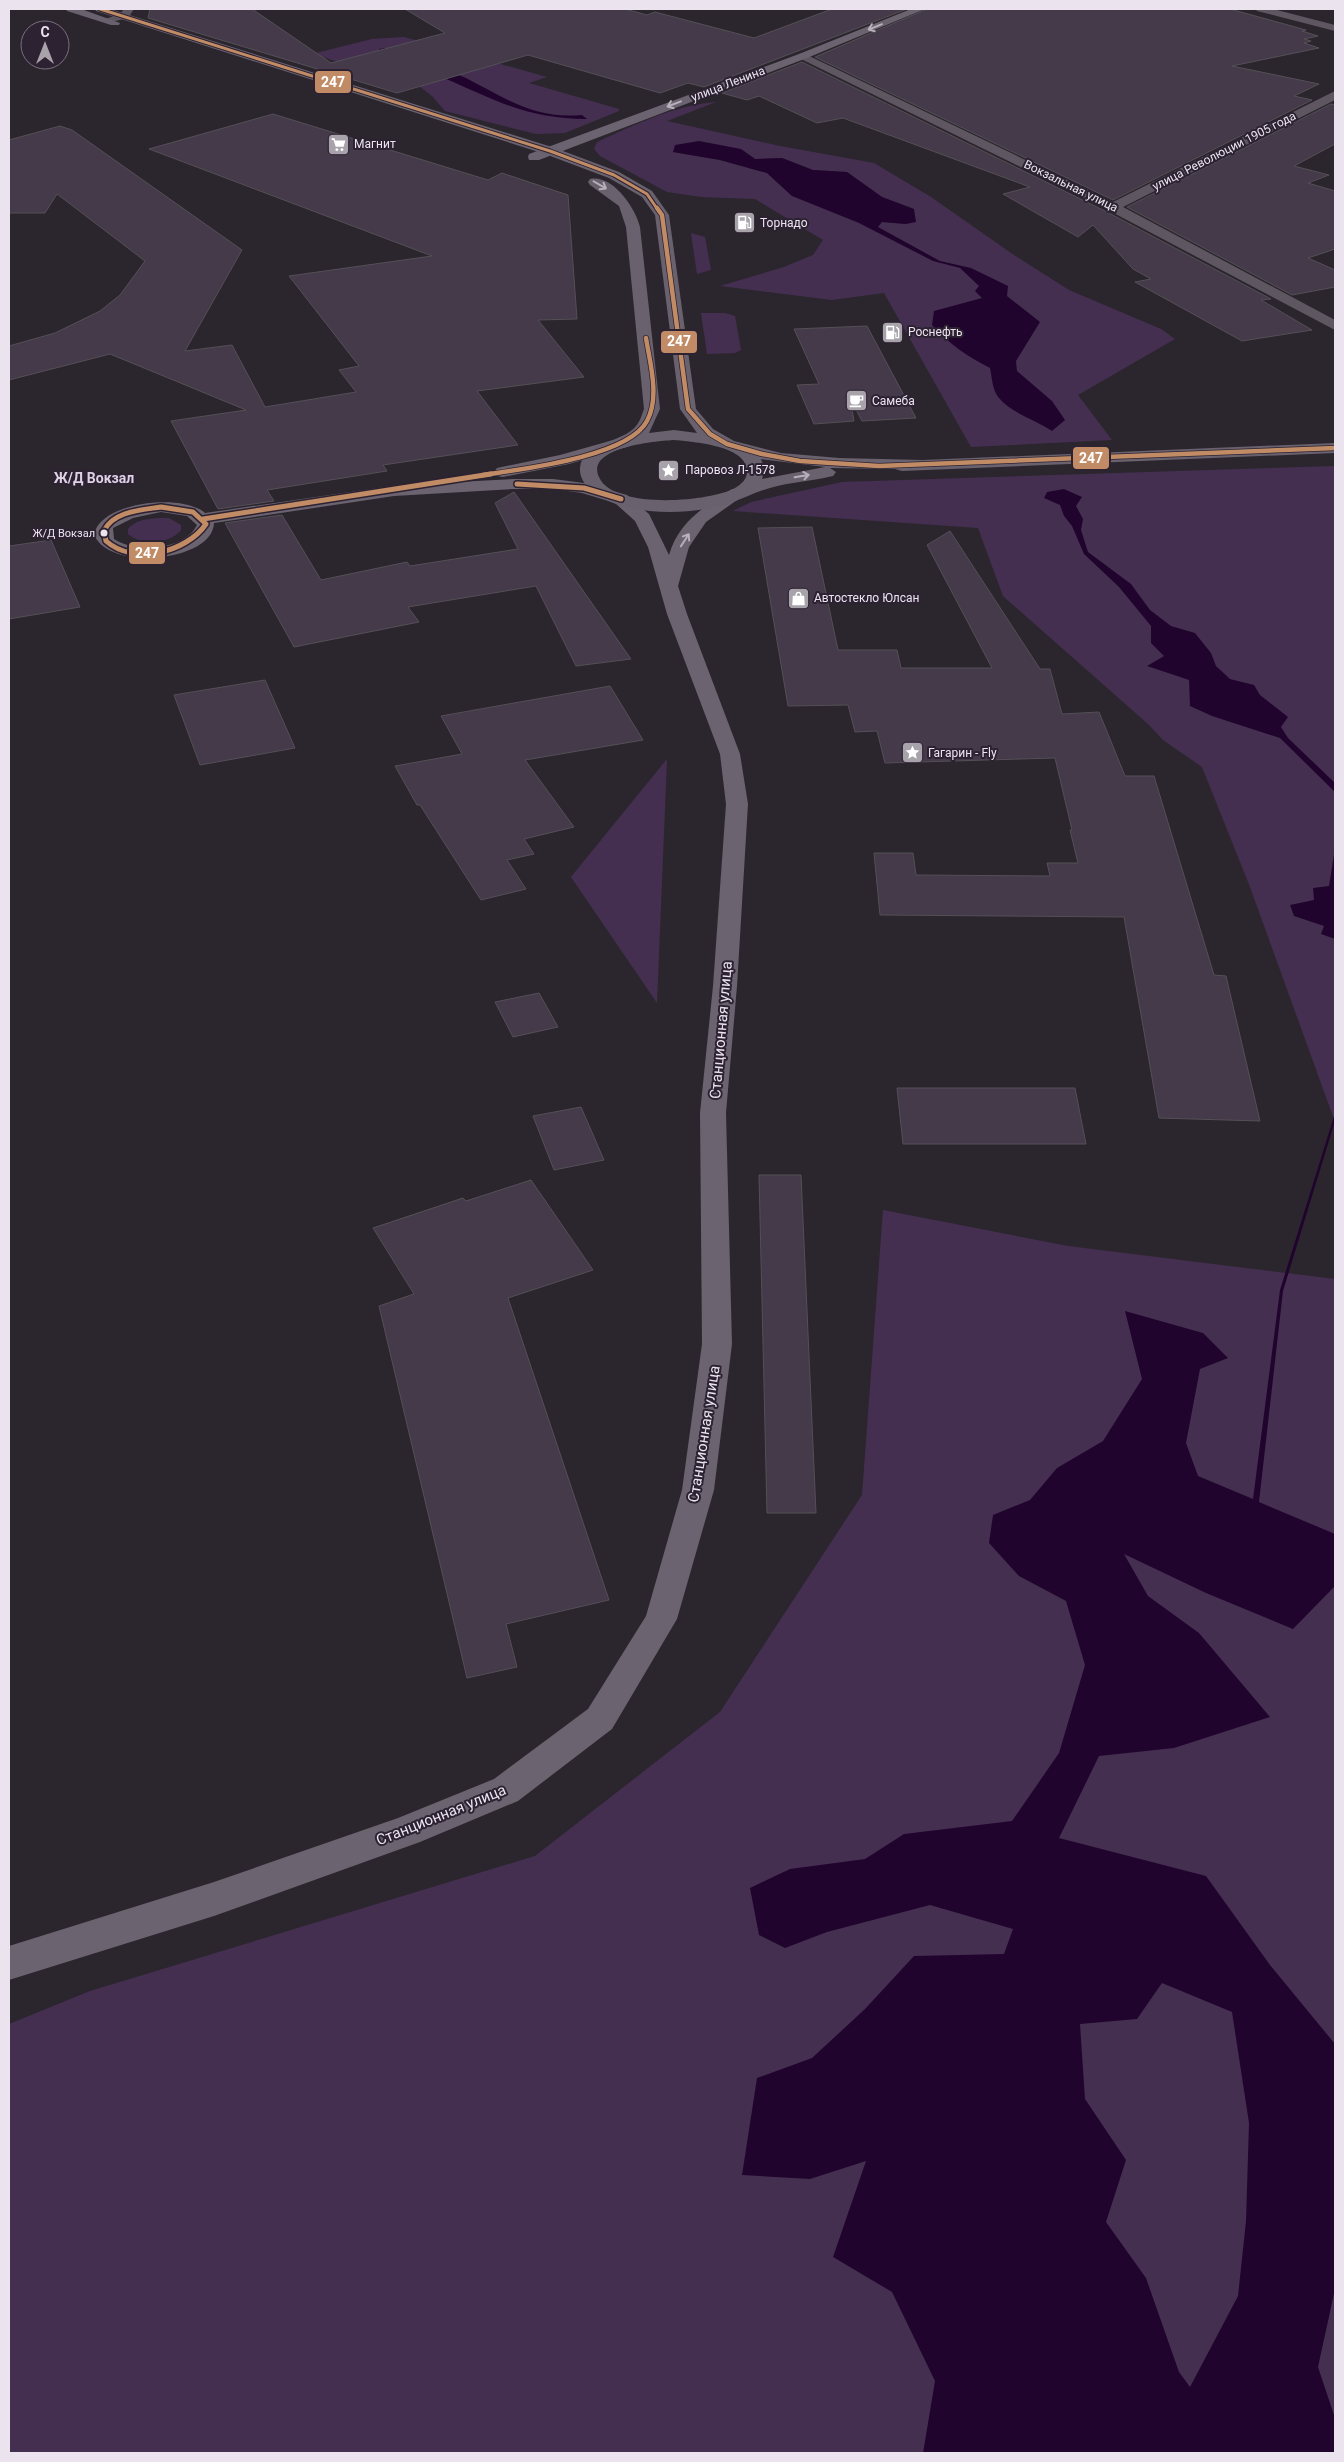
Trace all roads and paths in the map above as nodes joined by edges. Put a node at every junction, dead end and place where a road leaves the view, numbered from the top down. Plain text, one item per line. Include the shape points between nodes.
1 (71, 9) edge
2 (920, 9) edge
3 (1261, 9) edge
4 (126, 13) edge
5 (103, 15) edge
6 (1335, 28) edge
7 (803, 56) junction
8 (1335, 95) edge
9 (550, 151) junction
10 (534, 157) junction
11 (1113, 206) junction
12 (1335, 326) edge
13 (625, 442) junction
14 (724, 443) junction
15 (1335, 448) edge
16 (920, 464) junction
17 (395, 491) junction
18 (738, 493) junction
19 (621, 499) junction
20 (203, 519) junction
21 (669, 585) junction
22 (9, 1963) edge

1 - 5 main road
2 -> 7 street, улица Ленина
3 - 6 street
4 - 5 main road
4 - 9 main road
5 - 10 main road
7 -> 9 street, улица Ленина
7 - 11 street, Вокзальная улица
8 - 11 street, улица Революции 1905 года
9 - 10 street, улица Ленина
9 - 14 main road via 614,175 647,194 662,216 688,409 705,431
10 -> 13 main road via 592,180 620,196 632,215 652,409 643,429
11 - 12 street, Вокзальная улица
13 - 14 main road via 674,436
13 - 17 street via 563,460
13 - 19 main road via 595,457 588,472 593,484
14 - 16 main road via 758,453 831,463
14 - 18 main road via 746,454 756,467 756,477
15 - 16 main road
18 -> 16 main road via 800,476
17 - 19 street via 553,484 584,488
17 - 20 street
18 - 19 main road via 719,501 677,507
21 -> 18 street via 680,547 699,518
19 - 21 street, Станционная улица via 642,518 658,547
20 - 20 street via 193,512 176,508 145,509 117,517 103,531 104,538 121,549 167,551 198,539 205,531
21 - 22 street, Станционная улица via 730,754 737,804 713,1112 717,1344 698,1490 661,1619 600,1719 506,1790 407,1831 214,1899

